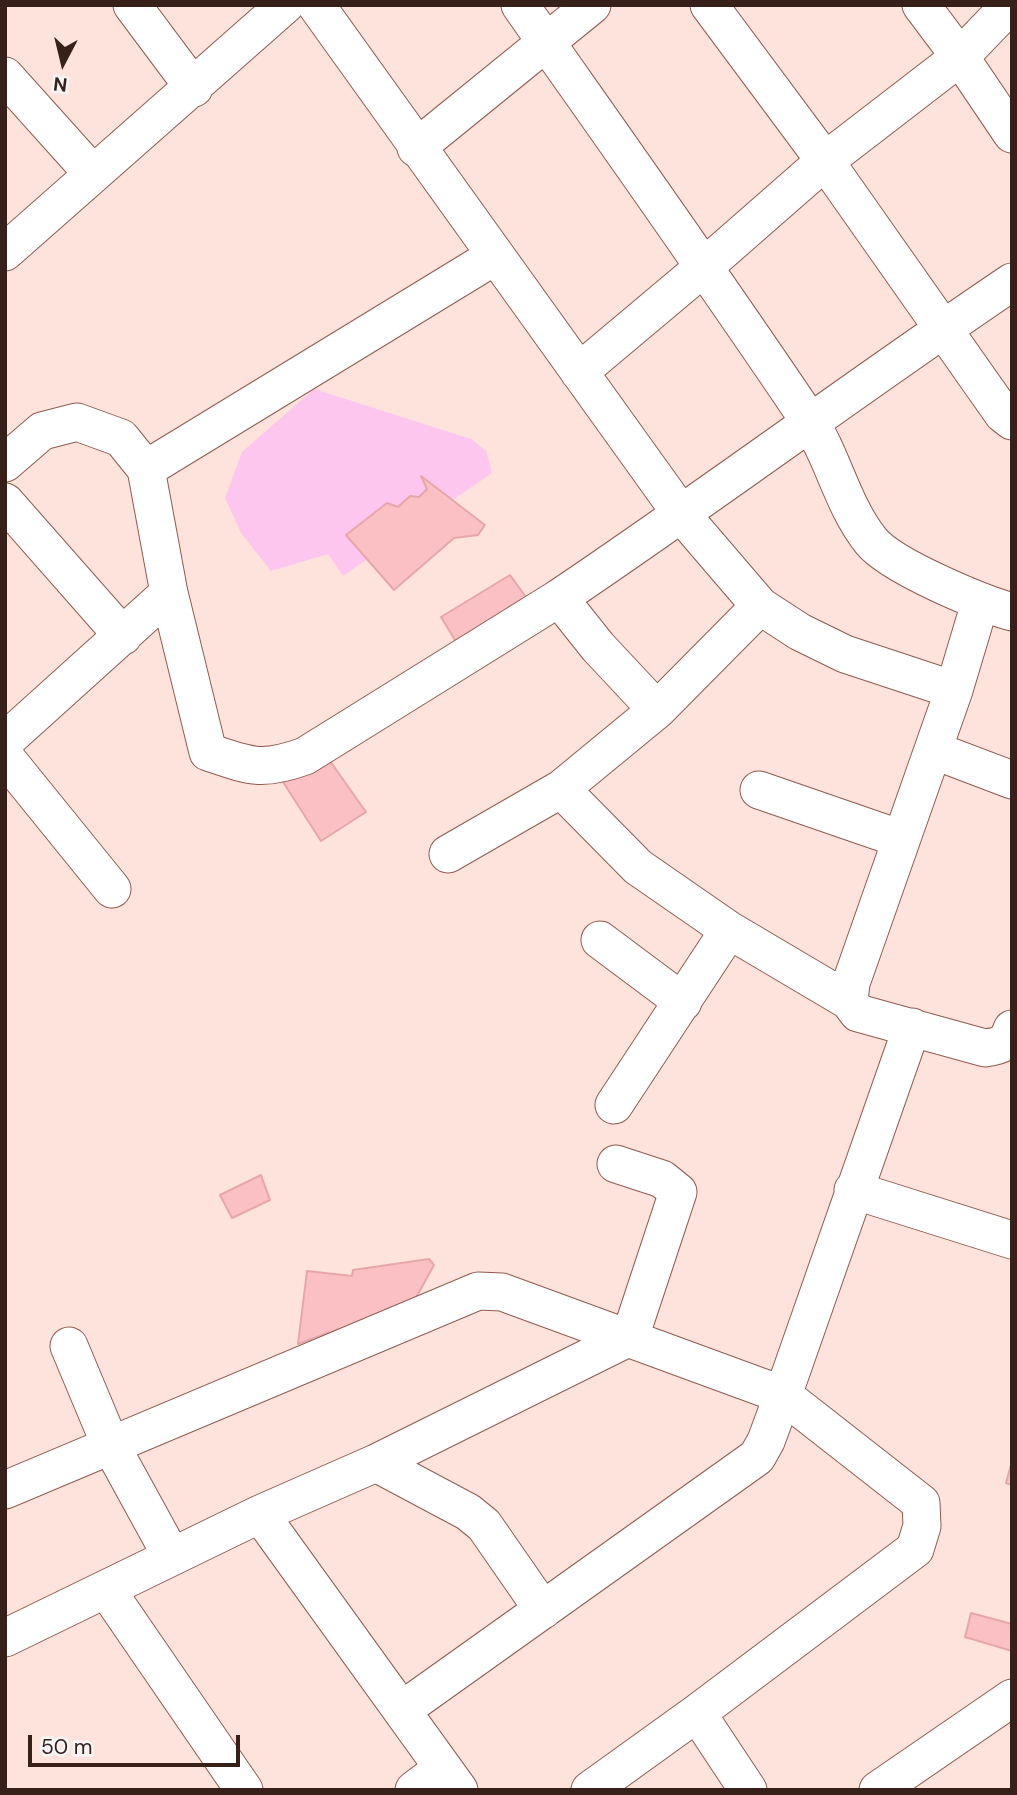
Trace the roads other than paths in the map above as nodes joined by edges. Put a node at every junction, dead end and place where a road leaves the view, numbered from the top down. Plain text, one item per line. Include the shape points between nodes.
1 (132, 5) edge
2 (285, 5) edge
3 (316, 5) edge
4 (520, 5) edge
5 (592, 5) edge
6 (709, 5) edge
7 (921, 5) edge
8 (1010, 5) edge
9 (546, 42) junction
10 (960, 57) junction
11 (5, 76) edge
12 (194, 88) junction
13 (1012, 134) edge
14 (416, 148) junction
15 (825, 161) junction
16 (93, 174) junction
17 (5, 252) edge
18 (495, 256) junction
19 (704, 267) junction
20 (1012, 282) edge
21 (944, 328) junction
22 (579, 372) junction
23 (1012, 421) edge
24 (810, 422) junction
25 (5, 463) edge
26 (146, 468) junction
27 (5, 502) edge
28 (682, 515) junction
29 (169, 593) junction
30 (559, 598) junction
31 (760, 606) junction
32 (996, 608) edge
33 (123, 636) junction
34 (954, 690) junction
35 (657, 710) junction
36 (5, 741) edge
37 (933, 750) junction
38 (5, 757) edge
39 (1012, 780) edge
40 (561, 789) junction
41 (759, 790) dead end
42 (901, 839) junction
43 (448, 854) dead end
44 (112, 889) dead end
45 (729, 930) junction
46 (600, 940) dead end
47 (849, 1001) junction
48 (683, 1002) junction
49 (912, 1027) junction
50 (1012, 1029) edge
51 (614, 1105) dead end
52 (616, 1164) dead end
53 (853, 1190) junction
54 (1012, 1240) edge
55 (630, 1337) junction
56 (69, 1346) dead end
57 (783, 1395) junction
58 (110, 1444) junction
59 (376, 1464) junction
60 (5, 1490) edge
61 (260, 1514) junction
62 (172, 1557) junction
63 (106, 1589) junction
64 (542, 1610) junction
65 (5, 1638) edge
66 (1012, 1698) edge
67 (402, 1710) junction
68 (697, 1713) junction
69 (451, 1779) edge
70 (604, 1786) edge
71 (244, 1790) edge
72 (414, 1790) edge
73 (748, 1790) edge
74 (878, 1790) edge

1 - 12 street
2 - 12 street
3 - 14 street
4 - 9 street
5 - 9 street
6 - 15 street
7 - 10 street
8 - 10 street
9 - 14 street
9 - 19 street
10 - 13 street
10 - 15 street
11 - 16 street
12 - 16 street
14 - 18 street
15 - 19 street
15 - 21 street
16 - 17 street
18 - 22 street
18 - 26 street
19 - 22 street
19 - 24 street
20 - 21 street
21 - 23 street
21 - 24 street
22 - 28 street
24 - 28 street
24 - 32 street via 872,543 895,560
25 - 26 street via 42,431 77,422 121,438
26 - 29 street
27 - 33 street
28 - 30 street
28 - 31 street
29 - 30 street via 208,752 251,766 305,756
29 - 33 street
30 - 35 street
31 - 34 street via 845,654
31 - 35 street
32 - 34 street
33 - 36 street
34 - 37 street
35 - 40 street
37 - 39 street
37 - 42 street
38 - 44 street
40 - 43 street
40 - 45 street via 638,867
41 - 42 street
42 - 47 street via 851,983
45 - 47 street
45 - 48 street
46 - 48 street
47 - 49 street via 858,1013
48 - 51 street
49 - 50 street via 985,1048 1000,1046
49 - 53 street
52 - 55 street via 662,1179 678,1192
53 - 54 street
53 - 57 street
55 - 57 street
55 - 58 street via 502,1292 478,1291
55 - 59 street
56 - 58 street
57 - 64 street via 757,1457
57 - 68 street via 921,1503 922,1526 915,1549
58 - 60 street
58 - 62 street
59 - 61 street
59 - 64 street via 484,1525
61 - 62 street
61 - 67 street
62 - 63 street
63 - 65 street
63 - 71 street
64 - 67 street
66 - 74 street
67 - 69 street
68 - 70 street
68 - 73 street
69 - 72 street

